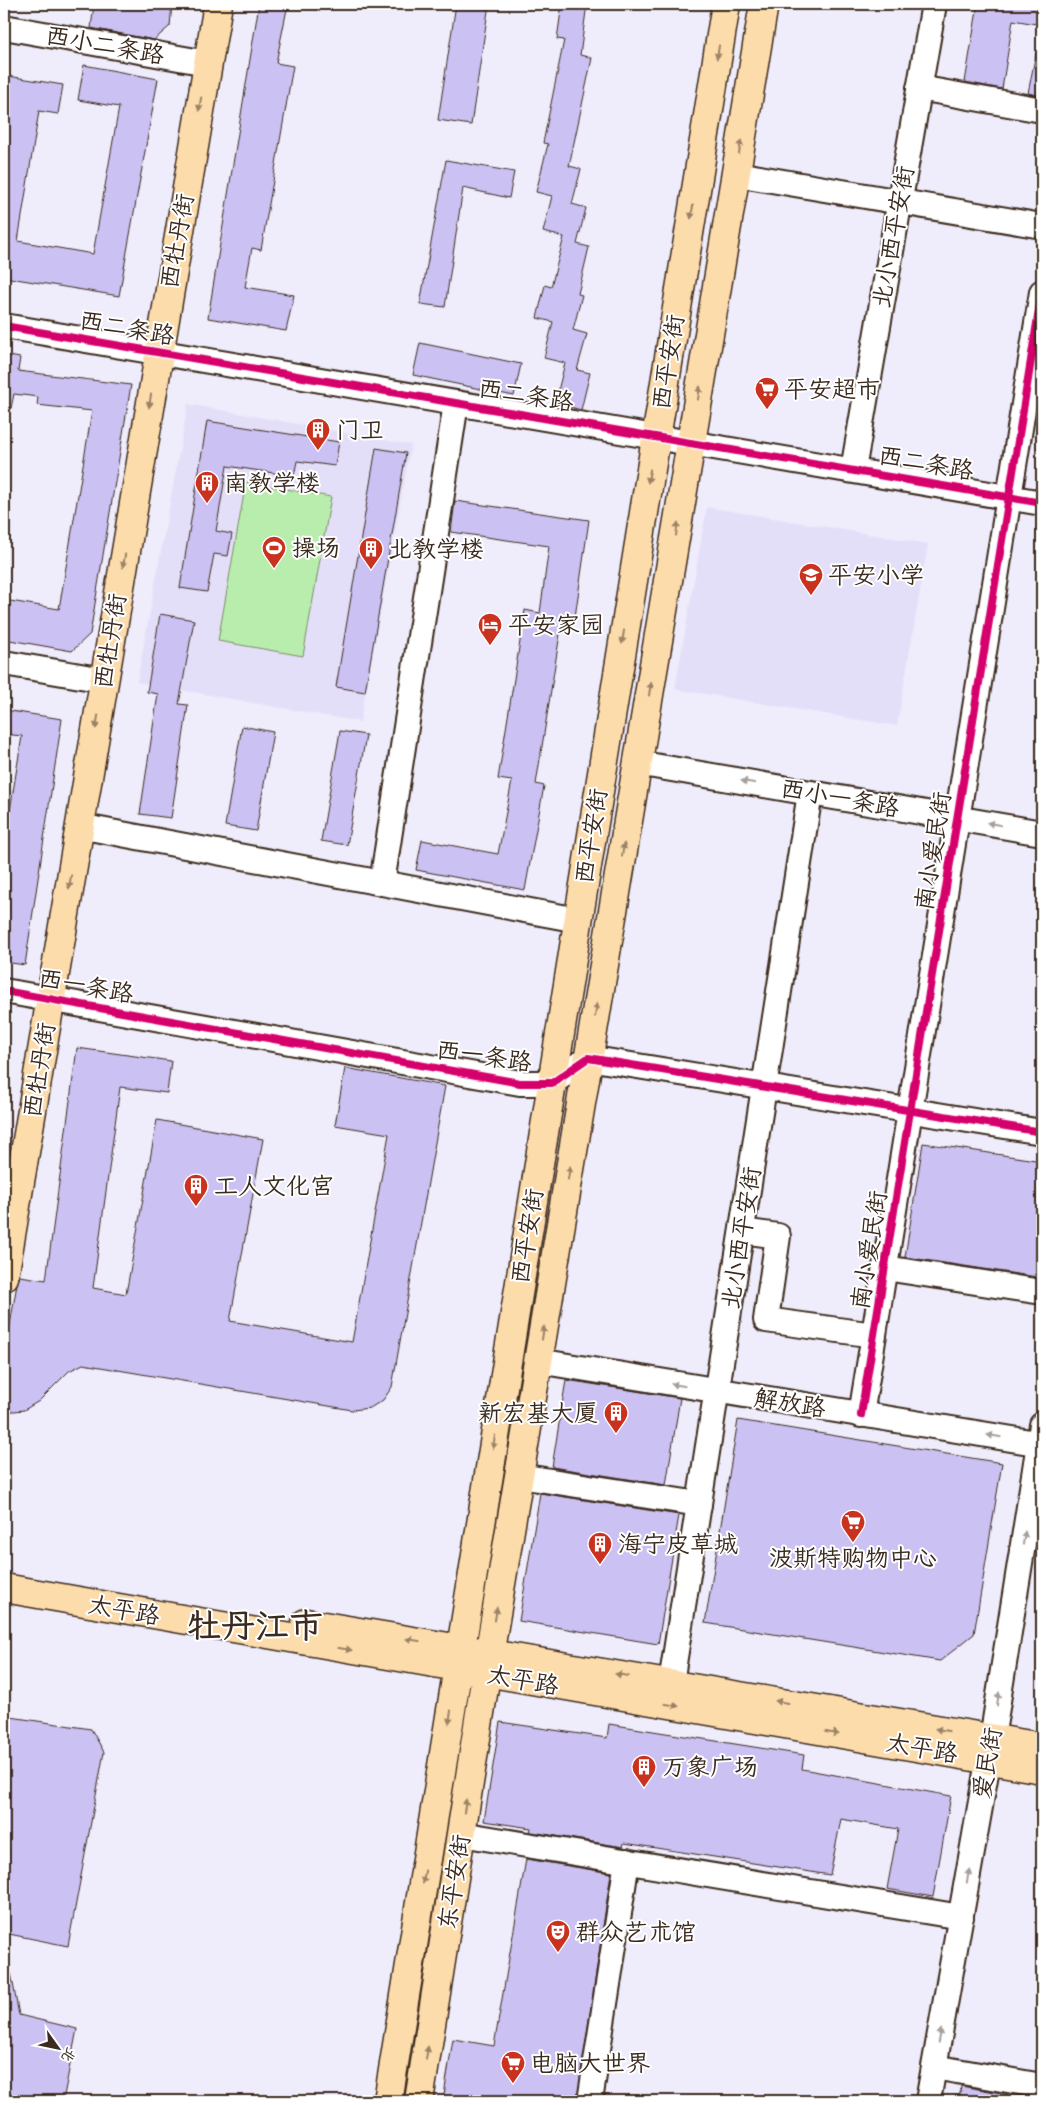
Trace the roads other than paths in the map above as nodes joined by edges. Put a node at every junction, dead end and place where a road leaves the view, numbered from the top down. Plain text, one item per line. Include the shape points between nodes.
1 (218, 4) edge
2 (726, 4) edge
3 (764, 4) edge
4 (934, 4) edge
5 (4, 27) edge
6 (207, 63) junction
7 (919, 88) junction
8 (1042, 110) edge
9 (736, 174) junction
10 (899, 201) junction
11 (1042, 226) edge
12 (1042, 292) edge
13 (4, 326) edge
14 (158, 353) junction
15 (456, 402) junction
16 (656, 436) junction
17 (691, 442) junction
18 (853, 470) junction
19 (1009, 497) junction
20 (1042, 503) edge
21 (4, 662) edge
22 (104, 680) junction
23 (638, 763) junction
24 (810, 793) junction
25 (958, 818) junction
26 (80, 826) junction
27 (1042, 833) edge
28 (382, 883) junction
29 (578, 920) junction
30 (4, 991) edge
31 (50, 999) junction
32 (588, 1058) junction
33 (552, 1083) junction
34 (764, 1085) junction
35 (911, 1110) junction
36 (1042, 1132) edge
37 (742, 1231) junction
38 (885, 1268) junction
39 (4, 1278) edge
40 (1042, 1292) edge
41 (874, 1335) junction
42 (538, 1361) junction
43 (717, 1392) junction
44 (862, 1415) junction
45 (1041, 1437) edge
46 (519, 1476) junction
47 (699, 1504) junction
48 (4, 1573) edge
49 (4, 1588) edge
50 (459, 1658) junction
51 (488, 1663) junction
52 (671, 1683) junction
53 (1042, 1747) edge
54 (990, 1749) junction
55 (1042, 1769) edge
56 (461, 1834) junction
57 (627, 1862) junction
58 (961, 1917) junction
59 (934, 2067) junction
60 (1042, 2086) edge
61 (388, 2101) edge
62 (419, 2101) edge
63 (590, 2101) edge
64 (928, 2101) edge

1 - 6 main road, 西牡丹街
2 -> 16 main road, 西平安街
9 -> 3 main road, 西平安街
4 - 7 street, 北小西平安街
5 - 6 street, 西小二条路
6 -> 14 main road, 西牡丹街
7 - 8 street
7 - 10 street, 北小西平安街
9 - 10 street
17 -> 9 main road, 西平安街
10 - 11 street
10 - 18 street, 北小西平安街
12 - 19 street, 南小爱民街
13 - 14 street, 西二条路
14 - 15 street, 西二条路
14 -> 22 main road, 西牡丹街
15 - 16 street, 西二条路
15 - 28 street
16 - 17 street, 西二条路
16 -> 29 main road, 西平安街
17 - 18 street, 西二条路
23 -> 17 main road, 西平安街
18 - 19 street, 西二条路
19 - 20 street, 西二条路
19 - 25 street, 南小爱民街
21 - 22 street
22 -> 26 main road, 西牡丹街
24 -> 23 street, 西小一条路
32 -> 23 main road, 西平安街
24 - 25 street, 西小一条路
24 - 34 street, 北小西平安街
27 -> 25 street, 西小一条路
25 - 35 street, 南小爱民街
26 - 28 street
26 -> 31 main road, 西牡丹街
28 - 29 street
29 - 33 main road, 西平安街
30 - 31 street, 西一条路
31 - 33 street, 西一条路 via 520,1083
31 - 39 main road, 西牡丹街
32 - 33 street, 西一条路
32 - 34 street
42 -> 32 main road, 西平安街
33 -> 50 main road, 西平安街
34 - 35 street
34 - 37 street, 北小西平安街
35 - 36 street
35 - 38 street, 南小爱民街
37 - 41 street via 778,1236 766,1320
37 - 43 street, 北小西平安街
38 - 40 street
38 - 41 street, 南小爱民街
41 - 44 street, 南小爱民街
43 -> 42 street, 解放路
42 - 46 main road, 西平安街
43 - 44 street, 解放路
43 - 47 street, 北小西平安街
45 -> 44 street, 解放路
54 -> 45 street, 爱民街
46 - 47 street
51 -> 46 main road, 西平安街
47 - 52 street, 北小西平安街
50 -> 48 main road, 太平路
49 -> 50 main road, 太平路
50 - 51 main road, 太平路
50 -> 61 main road, 东平安街
52 -> 51 main road, 太平路
51 -> 54 main road, 太平路
56 -> 51 main road, 东平安街
54 -> 52 main road, 太平路
53 - 54 main road, 太平路
54 - 55 main road, 太平路
58 -> 54 street, 爱民街
56 - 57 street
62 -> 56 main road, 东平安街
57 - 58 street
57 - 63 street
59 -> 58 street, 爱民街
59 - 60 street
59 - 64 street, 爱民街

